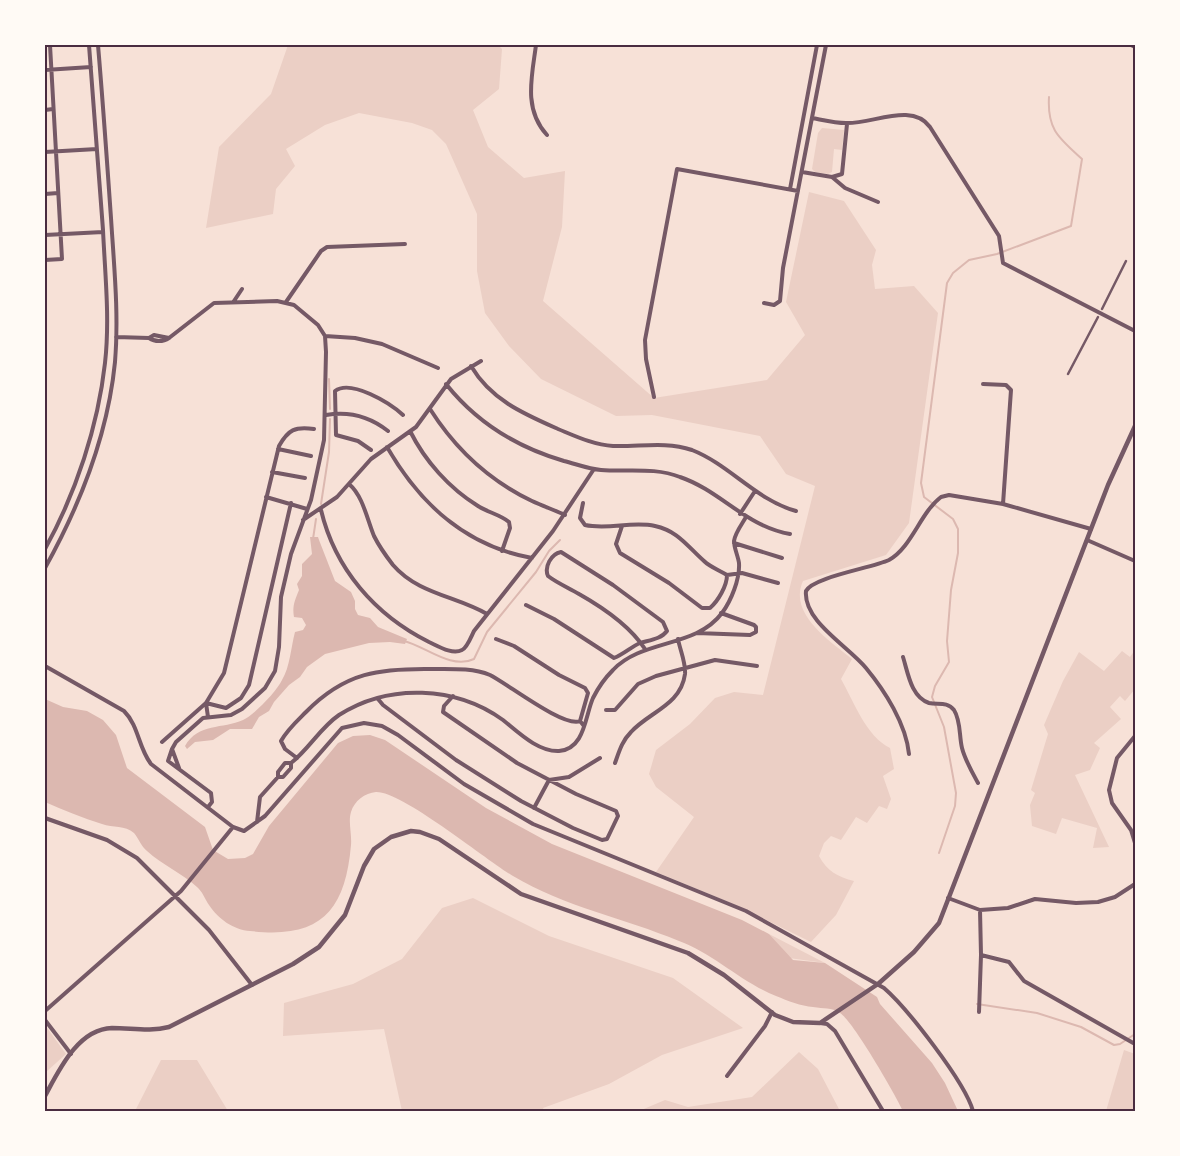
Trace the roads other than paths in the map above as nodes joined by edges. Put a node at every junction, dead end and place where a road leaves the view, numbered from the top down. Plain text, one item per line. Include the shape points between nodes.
1 (50, 45) edge
2 (89, 45) edge
3 (98, 45) edge
4 (536, 45) edge
5 (817, 45) edge
6 (826, 45) edge
7 (1131, 45) edge
8 (1135, 47) edge
9 (91, 67) junction
10 (51, 69) junction
11 (45, 70) edge
12 (53, 109) junction
13 (45, 110) edge
14 (812, 118) junction
15 (847, 124) junction
16 (547, 135) dead end
17 (97, 149) junction
18 (45, 152) edge
19 (56, 152) junction
20 (802, 172) junction
21 (832, 177) junction
22 (790, 189) junction
23 (798, 191) junction
24 (58, 193) junction
25 (45, 194) edge
26 (878, 202) dead end
27 (103, 232) junction
28 (60, 234) junction
29 (45, 235) edge
30 (405, 244) dead end
31 (45, 260) edge
32 (1126, 262) dead end
33 (242, 289) dead end
34 (234, 301) junction
35 (286, 302) junction
36 (764, 303) dead end
37 (1102, 309) dead end
38 (1098, 317) dead end
39 (1135, 331) edge
40 (325, 336) junction
41 (116, 337) junction
42 (481, 360) dead end
43 (471, 366) junction
44 (438, 368) dead end
45 (1068, 374) dead end
46 (446, 384) junction
47 (983, 384) dead end
48 (654, 397) dead end
49 (430, 409) junction
50 (335, 414) junction
51 (326, 415) junction
52 (403, 415) dead end
53 (1135, 426) edge
54 (314, 429) dead end
55 (388, 431) dead end
56 (410, 431) junction
57 (387, 447) junction
58 (278, 449) junction
59 (370, 450) dead end
60 (311, 456) dead end
61 (594, 469) junction
62 (272, 472) junction
63 (305, 478) dead end
64 (348, 484) junction
65 (755, 491) junction
66 (266, 497) junction
67 (291, 502) junction
68 (583, 502) dead end
69 (1003, 504) junction
70 (307, 508) junction
71 (321, 510) junction
72 (796, 511) dead end
73 (740, 514) junction
74 (565, 515) junction
75 (746, 517) junction
76 (303, 520) junction
77 (622, 526) junction
78 (1091, 528) junction
79 (790, 534) dead end
80 (1086, 540) junction
81 (734, 543) junction
82 (45, 549) edge
83 (502, 551) junction
84 (532, 558) junction
85 (782, 558) dead end
86 (1135, 561) edge
87 (45, 568) edge
88 (738, 573) junction
89 (726, 575) junction
90 (778, 583) dead end
91 (526, 604) dead end
92 (721, 613) junction
93 (488, 614) junction
94 (695, 633) junction
95 (496, 638) dead end
96 (678, 639) junction
97 (641, 643) junction
98 (645, 649) junction
99 (904, 657) dead end
100 (45, 666) edge
101 (757, 666) dead end
102 (685, 669) junction
103 (453, 696) junction
104 (378, 699) junction
105 (206, 703) junction
106 (606, 710) dead end
107 (208, 717) junction
108 (580, 721) junction
109 (584, 726) junction
110 (1135, 736) edge
111 (162, 742) dead end
112 (172, 749) junction
113 (909, 754) dead end
114 (297, 758) junction
115 (600, 758) dead end
116 (615, 763) dead end
117 (179, 768) junction
118 (549, 780) junction
119 (978, 783) dead end
120 (208, 807) junction
121 (534, 808) junction
122 (45, 818) edge
123 (257, 822) junction
124 (233, 826) junction
125 (1135, 843) edge
126 (1135, 884) edge
127 (175, 894) junction
128 (948, 898) junction
129 (980, 910) junction
130 (981, 955) junction
131 (878, 984) junction
132 (252, 985) junction
133 (45, 1011) edge
134 (772, 1012) junction
135 (979, 1012) dead end
136 (45, 1020) edge
137 (820, 1023) junction
138 (1135, 1044) edge
139 (71, 1054) junction
140 (727, 1076) dead end
141 (45, 1096) edge
142 (883, 1111) edge
143 (973, 1111) edge

1 - 10 street
2 - 9 street
3 - 41 street via 116,285
4 - 16 street via 531,102 536,120
5 - 22 street
6 - 14 street
7 - 8 street
9 - 10 street
9 - 17 street
10 - 11 street
10 - 12 street
12 - 13 street
12 - 19 street
14 - 15 street
14 - 20 street
15 - 21 street via 842,174
15 - 39 street via 907,115 921,118 999,236 1004,263
17 - 19 street
17 - 27 street
18 - 19 street
19 - 24 street
20 - 21 street
20 - 23 street
21 - 26 street via 845,188
22 - 23 street
22 - 48 street via 677,169 645,346
23 - 36 street via 780,301 774,305
24 - 25 street
24 - 28 street
27 - 28 street
27 - 82 street via 107,331 102,388 75,483
28 - 29 street
28 - 31 street via 62,259
30 - 35 street via 327,247
32 - 37 street
33 - 34 street
34 - 35 street
34 - 41 street via 219,301 208,306 169,338 159,335 149,338
35 - 40 street via 318,325
38 - 45 street
40 - 44 street via 382,344
40 - 51 street
41 - 87 street via 109,399 97,444 73,514
42 - 43 street
43 - 46 street
43 - 65 street via 493,394 530,417 605,445 682,447 712,460
46 - 49 street
46 - 61 street via 473,413 505,438
47 - 69 street via 1006,385 1011,390
49 - 56 street
49 - 74 street via 463,454 486,474 514,492
50 - 51 street
50 - 52 street via 334,395 341,388 375,396
50 - 55 street via 363,416
50 - 59 street via 336,435 358,441
51 - 70 street via 320,458
53 - 78 street
54 - 58 street via 301,427 289,431
56 - 57 street
56 - 83 street via 423,454 450,484 472,503 509,522
57 - 64 street
57 - 83 street via 408,480 440,514 465,534
58 - 60 street
58 - 62 street
61 - 73 street via 680,476
61 - 74 street
62 - 63 street
62 - 66 street
64 - 71 street
64 - 93 street via 360,499 380,547 400,572 429,591
65 - 72 street via 776,505
65 - 73 street
66 - 67 street
66 - 105 street via 227,666
67 - 70 street
67 - 105 street via 250,685 241,698 226,708
68 - 77 street via 580,518 586,525
69 - 78 street
69 - 113 street via 949,495 936,501 900,551 889,560 808,587 807,604 814,617 860,661 881,690 906,734
70 - 76 street
71 - 76 street
71 - 93 street via 336,553 352,578 377,607 406,629 441,647 460,651
73 - 75 street
74 - 84 street
75 - 79 street via 770,529
75 - 81 street
76 - 107 street via 291,554 280,604 275,671 265,688 242,708 231,715
77 - 89 street via 644,525 670,531 683,538 708,565
77 - 89 street via 616,544 620,552 702,608 713,605 725,584
78 - 80 street
80 - 86 street
80 - 128 street
81 - 85 street
81 - 88 street
83 - 84 street
84 - 93 street
88 - 89 street
88 - 90 street
88 - 92 street
91 - 97 street via 610,657 620,656
92 - 94 street
92 - 94 street via 756,626 756,632 750,635
94 - 96 street
95 - 108 street via 586,688 588,693
96 - 98 street
96 - 102 street
97 - 97 street via 593,602 548,576 547,566 554,555 565,554 666,625 664,635
97 - 98 street
98 - 109 street via 623,661 606,677 594,697
99 - 119 street via 914,688 922,698 950,706 956,715 962,749
100 - 120 street via 124,711 132,719 144,755
101 - 102 street via 716,660
102 - 106 street via 646,680 633,689 615,710
102 - 116 street via 674,699 631,732
103 - 104 street via 413,693
103 - 109 street via 489,711 548,749 558,751 570,747 580,738
103 - 118 street via 442,709 446,714 490,746
104 - 114 street via 339,715
104 - 121 street via 456,760
105 - 107 street
105 - 111 street
107 - 112 street via 198,721
108 - 109 street
108 - 114 street via 572,722 545,710 512,687 480,672 384,670 352,678 311,707 281,741 285,749
110 - 125 street via 1117,758 1109,790 1112,803 1131,830
112 - 117 street
112 - 117 street via 168,761 174,768
114 - 123 street via 258,801
115 - 118 street via 569,777
117 - 120 street via 211,793 212,802
118 - 121 street
118 - 121 street via 616,811 618,816 607,839 573,828
120 - 124 street
122 - 127 street via 117,844 138,858
123 - 124 street via 244,830
123 - 131 street via 342,728 355,724 382,726 464,784 533,824 746,911
124 - 127 street via 190,881
126 - 129 street via 1115,897 1098,902 1035,899 1008,908
127 - 132 street via 209,930
127 - 133 street
128 - 129 street
128 - 131 street via 939,923 914,952
129 - 130 street
130 - 135 street
130 - 138 street via 1009,962 1024,980
131 - 137 street
131 - 143 street via 898,1002 940,1056 962,1087
132 - 134 street via 308,956 328,939 351,903 368,858 383,841 400,833 420,832 439,840 521,894 688,953 724,975
132 - 139 street via 170,1027 96,1031
134 - 137 street via 793,1022
134 - 140 street via 766,1026
136 - 139 street
137 - 142 street via 836,1031
139 - 141 street

